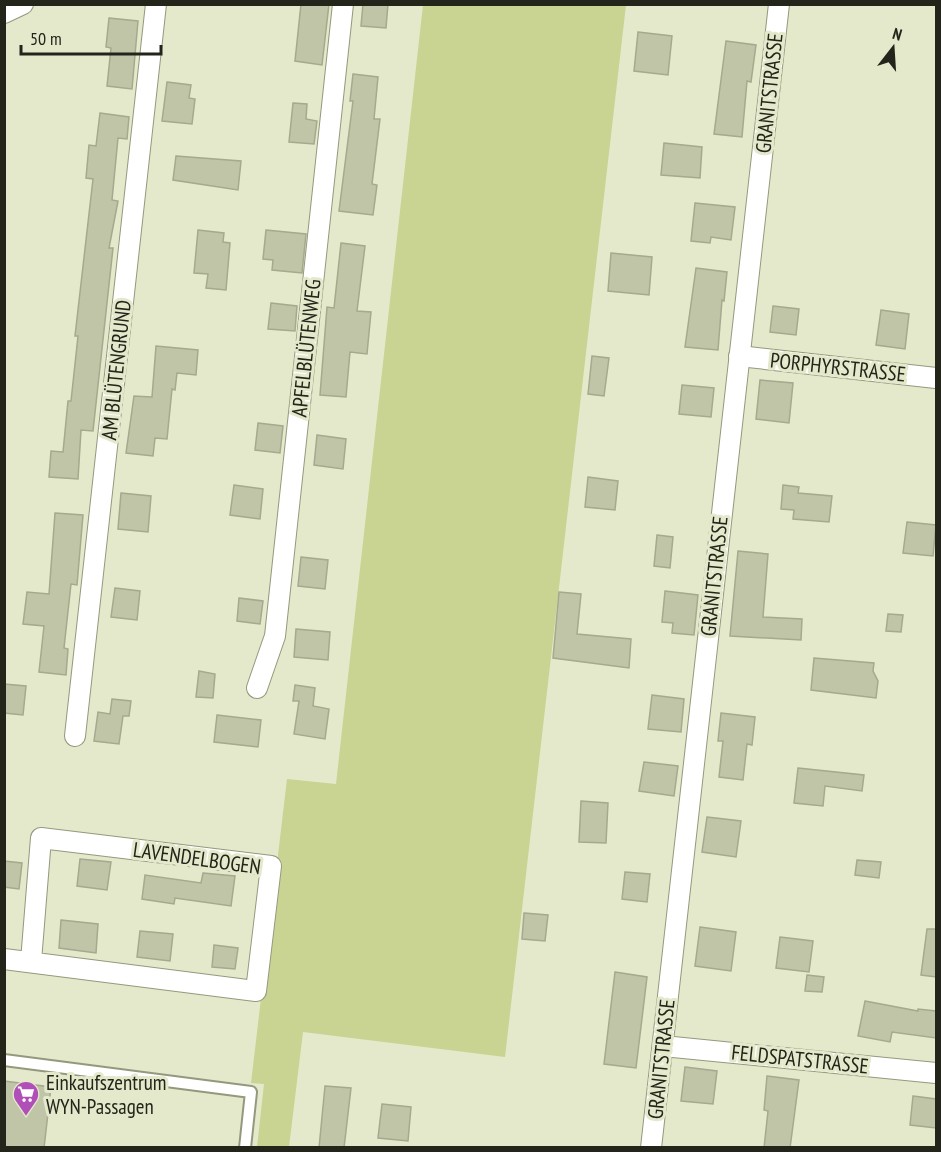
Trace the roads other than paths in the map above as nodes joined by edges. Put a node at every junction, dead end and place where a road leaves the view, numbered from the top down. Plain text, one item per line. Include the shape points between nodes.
1 (23, 4) edge
2 (156, 4) edge
3 (343, 4) edge
4 (778, 4) edge
5 (4, 13) edge
6 (739, 356) junction
7 (936, 378) edge
8 (257, 688) dead end
9 (75, 735) dead end
10 (4, 959) edge
11 (32, 961) junction
12 (663, 1046) junction
13 (4, 1060) edge
14 (936, 1073) edge
15 (245, 1148) edge
16 (651, 1148) edge

1 - 5 street
2 - 9 street, AM BLÜTENGRUND
3 - 8 street, APFELBLÜTENWEG via 275,636
4 - 6 street, GRANITSTRASSE
6 - 7 street, PORPHYRSTRASSE
6 - 12 street, GRANITSTRASSE
10 - 11 street, LAVENDELBOGEN
11 - 11 street, LAVENDELBOGEN via 256,991 271,866 41,838
12 - 14 street, FELDSPATSTRASSE
12 - 16 street, GRANITSTRASSE
13 - 15 lane via 251,1092

